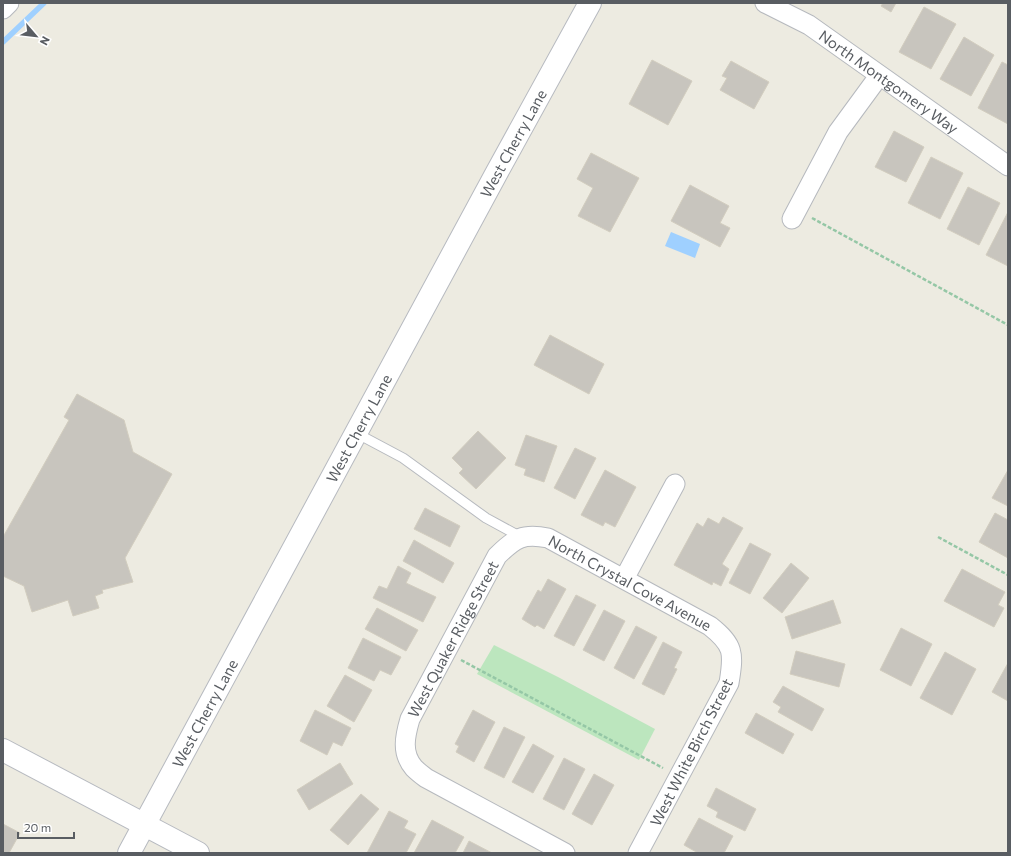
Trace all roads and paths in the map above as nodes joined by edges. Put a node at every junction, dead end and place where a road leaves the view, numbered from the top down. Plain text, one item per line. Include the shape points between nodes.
1 (9, 3) edge
2 (590, 3) edge
3 (766, 3) edge
4 (3, 9) edge
5 (879, 76) junction
6 (1008, 166) edge
7 (800, 217) joint
8 (1008, 325) edge
9 (356, 433) junction
10 (676, 484) dead end
11 (521, 537) junction
12 (938, 537) dead end
13 (1008, 575) edge
14 (624, 579) junction
15 (731, 648) joint
16 (459, 659) dead end
17 (3, 750) edge
18 (665, 769) dead end
19 (144, 824) junction
20 (129, 853) edge
21 (198, 853) edge
22 (566, 853) edge
23 (638, 853) edge

1 - 4 street
2 - 9 main road, West Cherry Lane
3 - 5 street, North Montgomery Way via 809,25
5 - 6 street, North Montgomery Way
5 - 7 street via 838,132
7 - 8 path
9 - 11 lane via 403,458 486,518
9 - 19 main road, West Cherry Lane
10 - 14 street
11 - 14 street, North Crystal Cove Avenue via 535,535 548,538
11 - 22 street, West Quaker Ridge Street via 508,545 493,563 410,719 405,736 406,752 413,767 426,778
12 - 13 path
14 - 15 street, North Crystal Cove Avenue via 710,626 723,636
15 - 23 street, West White Birch Street via 729,683
16 - 18 path
17 - 19 main road
19 - 20 main road, West Cherry Lane
19 - 21 main road

